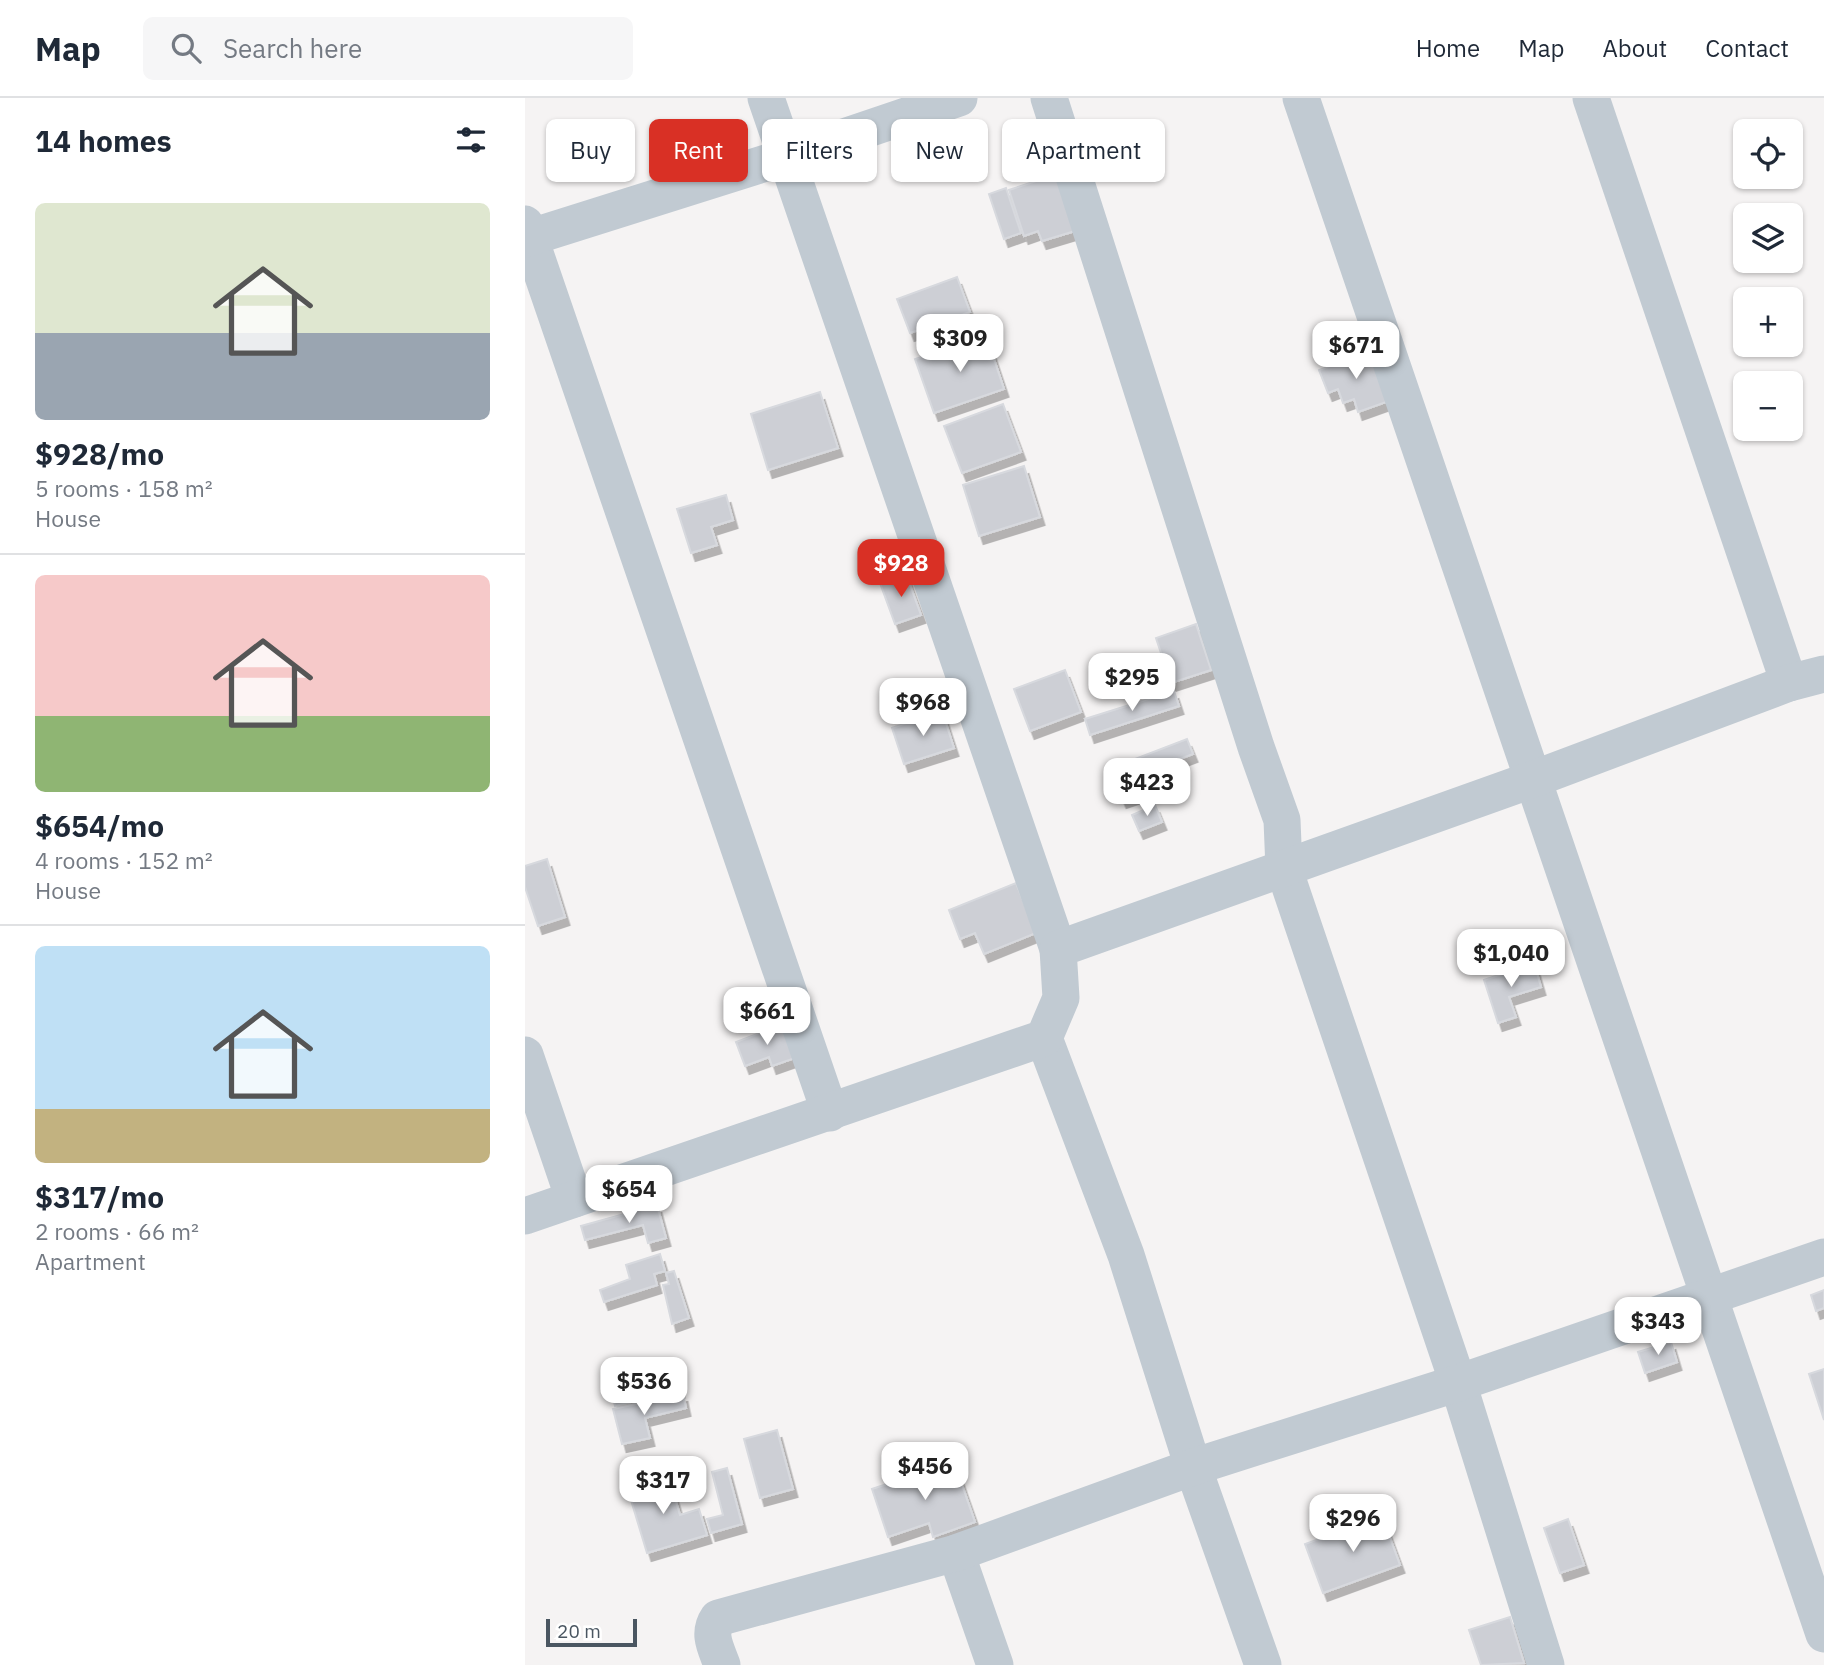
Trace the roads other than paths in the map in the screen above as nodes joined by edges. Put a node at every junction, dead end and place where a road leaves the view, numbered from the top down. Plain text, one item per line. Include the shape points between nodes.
1 (766, 98) edge
2 (959, 98) edge
3 (1049, 98) edge
4 (1301, 98) edge
5 (1591, 98) edge
6 (774, 119) edge
7 (877, 126) edge
8 (762, 164) edge
9 (797, 182) edge
10 (527, 234) edge
11 (1824, 674) edge
12 (1789, 683) junction
13 (1531, 780) junction
14 (1284, 869) junction
15 (1058, 949) junction
16 (1044, 1038) junction
17 (525, 1055) edge
18 (830, 1113) junction
19 (574, 1199) junction
20 (525, 1216) edge
21 (1824, 1257) edge
22 (1709, 1294) junction
23 (1458, 1383) junction
24 (1193, 1467) junction
25 (956, 1553) junction
26 (1824, 1634) edge
27 (722, 1665) edge
28 (995, 1665) edge
29 (1263, 1665) edge
30 (1545, 1665) edge

1 - 6 street
2 - 7 street
3 - 14 street via 1282,820
4 - 13 street
5 - 12 street
8 - 10 street
9 - 15 street
10 - 18 street
11 - 12 street
12 - 13 street
13 - 14 street
13 - 22 street
14 - 15 street
14 - 23 street
15 - 16 street via 1061,998
16 - 18 street
16 - 24 street via 1126,1255
17 - 19 street
18 - 19 street
19 - 20 street
21 - 22 street
22 - 23 street
22 - 26 street
23 - 24 street
23 - 30 street
24 - 25 street
24 - 29 street
25 - 27 street via 718,1618 712,1635
25 - 28 street

